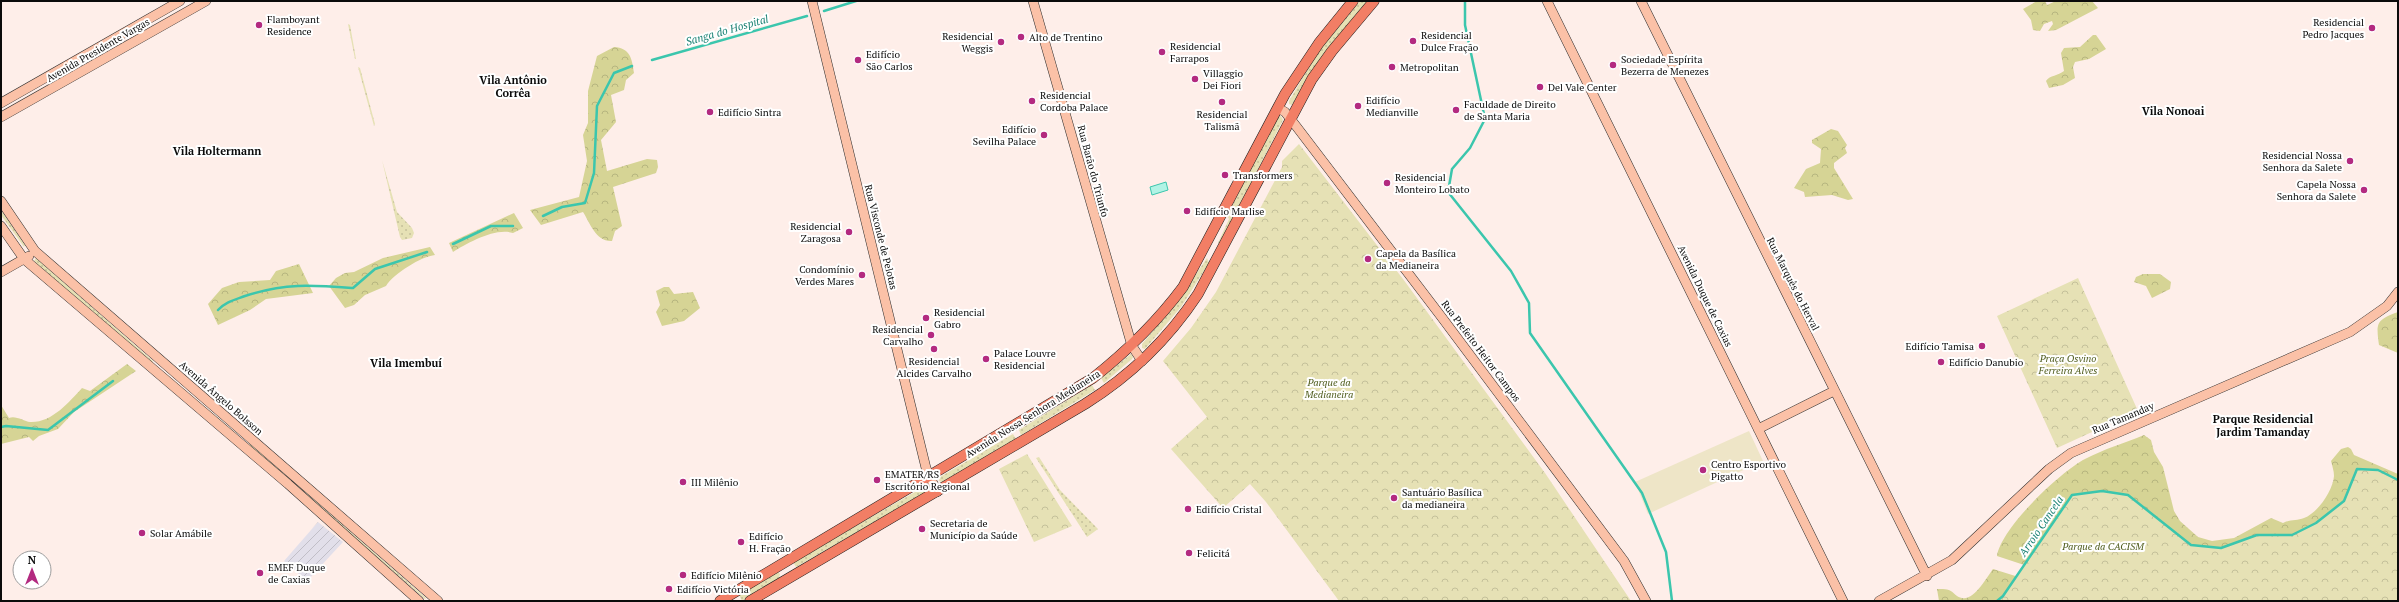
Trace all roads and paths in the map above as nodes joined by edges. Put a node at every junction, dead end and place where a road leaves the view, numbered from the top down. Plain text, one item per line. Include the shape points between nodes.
1 (180, 1) edge
2 (206, 1) edge
3 (812, 1) edge
4 (1033, 1) edge
5 (1353, 1) edge
6 (1374, 1) edge
7 (1547, 1) edge
8 (1641, 1) edge
9 (1, 103) edge
10 (1278, 108) junction
11 (1, 117) edge
12 (1290, 119) junction
13 (1, 201) edge
14 (1, 226) edge
15 (35, 251) junction
16 (24, 259) junction
17 (1, 272) edge
18 (2398, 292) edge
19 (1132, 346) junction
20 (1142, 360) junction
21 (1093, 378) junction
22 (1834, 390) junction
23 (1105, 391) junction
24 (1758, 429) junction
25 (930, 477) junction
26 (937, 492) junction
27 (1927, 576) junction
28 (435, 600) edge
29 (419, 601) edge
30 (720, 601) edge
31 (750, 601) edge
32 (1646, 601) edge
33 (1844, 601) edge
34 (1879, 601) edge

1 - 9 street, Avenida Presidente Vargas
2 - 11 street, Avenida Presidente Vargas
3 - 25 street, Rua Visconde de Pelotas
4 - 19 street, Rua Barão do Triunfo
5 - 10 main road, Avenida Nossa Senhora Medianeira via 1314,49
6 - 12 main road, Avenida Nossa Senhora Medianeira via 1312,79
7 - 24 street, Avenida Duque de Caxias
8 - 22 street, Rua Marquês do Herval
10 - 12 street, Rua Prefeito Heitor Campos
10 - 19 main road, Avenida Nossa Senhora Medianeira via 1183,287
12 - 20 main road, Avenida Nossa Senhora Medianeira via 1198,294 1184,316
12 - 32 street, Rua Prefeito Heitor Campos via 1624,561
13 - 15 street, Avenida Ângelo Bolsson
14 - 16 street
15 - 16 street
15 - 28 street, Avenida Ângelo Bolsson
16 - 17 street
16 - 29 street via 288,484
18 - 27 street, Rua Tamanday via 2387,306 2350,332 2071,453 2049,469 1963,552
19 - 20 street, Rua Barão do Triunfo
19 - 21 main road, Avenida Nossa Senhora Medianeira
20 - 23 main road, Avenida Nossa Senhora Medianeira
21 - 23 main road
21 - 25 main road, Avenida Nossa Senhora Medianeira
22 - 24 street
22 - 27 street, Rua Marquês do Herval
23 - 26 main road, Avenida Nossa Senhora Medianeira
24 - 33 street, Avenida Duque de Caxias
25 - 26 street, Rua Visconde de Pelotas
25 - 30 main road, Avenida Nossa Senhora Medianeira
26 - 31 main road, Avenida Nossa Senhora Medianeira
27 - 34 street, Rua Tamanday

